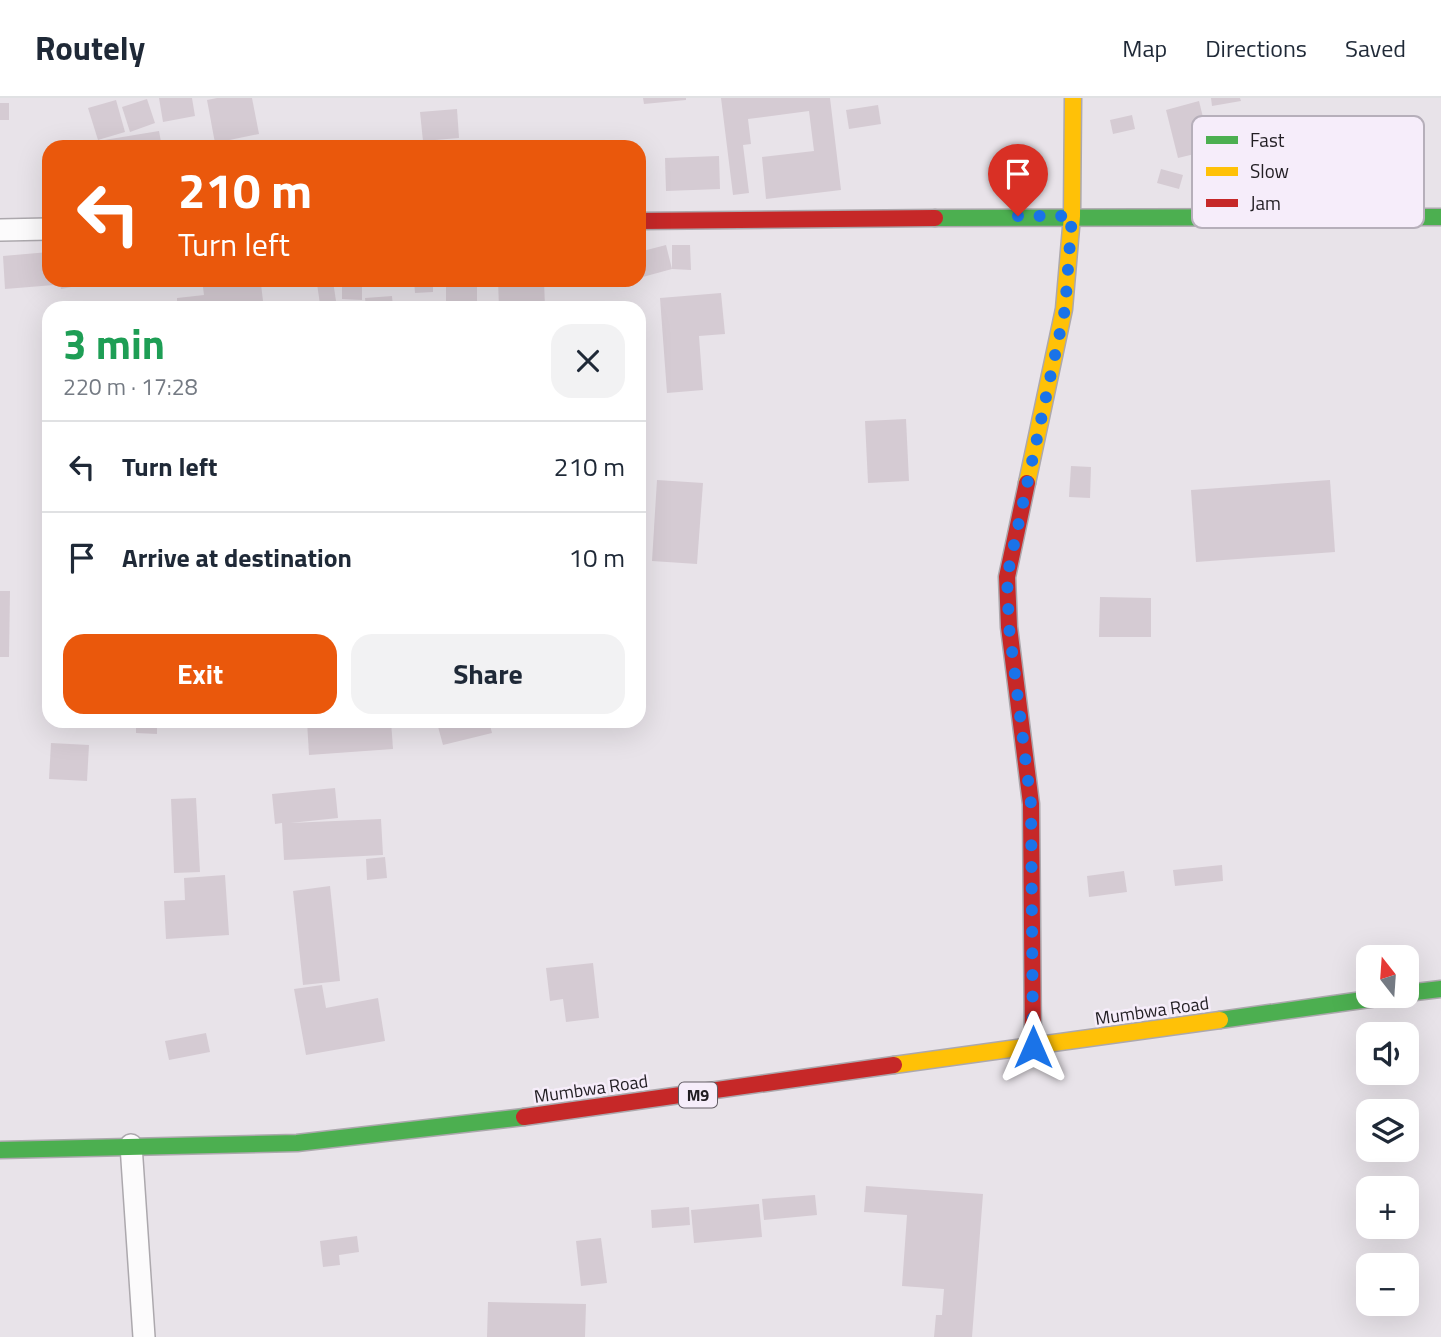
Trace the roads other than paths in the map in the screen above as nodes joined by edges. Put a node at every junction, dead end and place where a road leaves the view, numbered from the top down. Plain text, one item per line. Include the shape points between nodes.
1 (1073, 98) edge
2 (1072, 216) junction
3 (1192, 216) edge
4 (646, 222) edge
5 (42, 229) edge
6 (0, 230) edge
7 (1441, 989) edge
8 (1419, 992) edge
9 (1356, 1001) edge
10 (1033, 1047) junction
11 (131, 1146) junction
12 (0, 1150) edge
13 (144, 1337) edge

1 - 2 street
2 - 3 street
2 - 4 street
2 - 10 street via 1065,309 1007,577 1031,804
5 - 6 street
7 - 8 street
9 - 10 street, Mumbwa Road / M9
10 - 11 street, Mumbwa Road / M9 via 430,1130 297,1143
11 - 12 street, Mumbwa Road / M9
11 - 13 street

